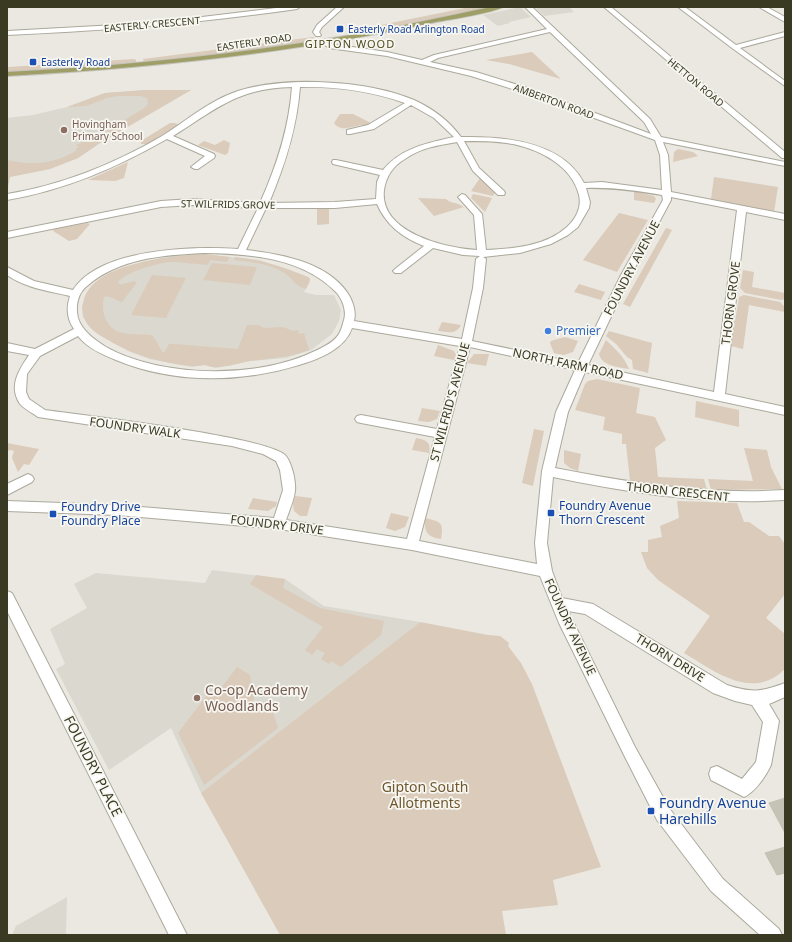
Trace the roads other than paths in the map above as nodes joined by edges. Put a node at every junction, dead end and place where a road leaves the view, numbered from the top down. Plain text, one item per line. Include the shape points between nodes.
1 (297, 7) edge
2 (341, 7) edge
3 (465, 7) edge
4 (500, 7) edge
5 (528, 7) edge
6 (607, 7) edge
7 (681, 7) edge
8 (762, 7) edge
9 (785, 19) edge
10 (368, 26) dead end
11 (551, 30) junction
12 (336, 32) dead end
13 (7, 33) edge
14 (785, 34) edge
15 (315, 35) joint
16 (285, 40) dead end
17 (324, 42) junction
18 (241, 46) dead end
19 (734, 47) junction
20 (140, 57) dead end
21 (424, 62) junction
22 (140, 65) junction
23 (7, 74) edge
24 (785, 84) edge
25 (296, 85) junction
26 (411, 102) junction
27 (350, 132) dead end
28 (166, 136) junction
29 (458, 139) junction
30 (658, 139) junction
31 (785, 156) edge
32 (336, 162) dead end
33 (785, 164) edge
34 (195, 167) dead end
35 (384, 173) junction
36 (583, 186) junction
37 (501, 193) dead end
38 (667, 194) junction
39 (7, 197) edge
40 (462, 198) dead end
41 (379, 201) junction
42 (264, 204) junction
43 (742, 209) junction
44 (785, 217) edge
45 (7, 235) edge
46 (431, 245) junction
47 (241, 251) junction
48 (482, 256) junction
49 (7, 270) edge
50 (398, 271) dead end
51 (76, 294) junction
52 (350, 324) junction
53 (79, 331) junction
54 (466, 343) junction
55 (7, 347) edge
56 (36, 353) junction
57 (581, 367) junction
58 (720, 396) junction
59 (785, 411) edge
60 (361, 419) dead end
61 (441, 434) junction
62 (548, 471) junction
63 (28, 479) dead end
64 (7, 490) edge
65 (785, 495) edge
66 (7, 506) edge
67 (279, 524) junction
68 (412, 545) junction
69 (544, 571) junction
70 (7, 597) edge
71 (557, 603) junction
72 (785, 690) edge
73 (757, 699) junction
74 (717, 774) dead end
75 (178, 935) edge
76 (773, 935) edge

1 - 13 street, EASTERLY CRESCENT via 142,26
2 - 15 street via 319,26
3 - 10 main road
4 - 17 main road, EASTERLY ROAD
5 - 11 street, FOUNDRY AVENUE
6 - 31 street, HETTON ROAD
7 - 19 street
8 - 9 street
11 - 21 street via 436,56
11 - 30 street, FOUNDRY AVENUE via 647,121
12 - 15 main road
14 - 19 street
16 - 18 main road, EASTERLY ROAD
17 - 21 street, AMBERTON ROAD via 329,46
17 - 22 main road, EASTERLY ROAD
19 - 24 street
20 - 22 main road
21 - 30 street, AMBERTON ROAD via 507,84
22 - 23 main road, EASTERLY ROAD
25 - 26 street via 360,88
25 - 28 street via 239,93
25 - 42 street via 295,111 288,141
26 - 27 street via 372,127
26 - 29 street via 440,120
28 - 34 street via 211,156
28 - 39 street via 90,174
29 - 35 street via 413,150
29 - 36 street via 490,139 521,144 548,154 570,169
29 - 37 street via 478,173
30 - 33 street, AMBERTON ROAD
30 - 38 street, FOUNDRY AVENUE via 664,155
32 - 35 street
35 - 41 street via 379,187
36 - 38 street via 602,185
36 - 48 street via 585,206 575,225 552,241 520,252
38 - 43 street
38 - 57 street, FOUNDRY AVENUE via 662,211 626,275
40 - 48 street, ST WILFRID'S AVENUE via 478,214
41 - 42 street, ST WILFRIDS GROVE via 335,205
41 - 46 street via 385,214 396,226
42 - 45 street, ST WILFRIDS GROVE via 161,204
42 - 47 street
43 - 44 street
43 - 58 street, THORN GROVE
46 - 48 street
46 - 50 street
47 - 51 street via 184,251 138,258 104,270 82,285
47 - 52 street via 297,264 329,280 346,299 350,310
48 - 54 street, ST WILFRID'S AVENUE
49 - 51 street via 23,280
51 - 53 street via 72,309
52 - 53 street via 330,349 314,356 266,370 215,375 167,371 121,359 102,350
52 - 54 street, NORTH FARM ROAD
53 - 56 street, FOUNDRY WALK
54 - 57 street, NORTH FARM ROAD
54 - 61 street, ST WILFRID'S AVENUE
55 - 56 street
56 - 67 street, FOUNDRY WALK via 22,374 20,392 25,402 42,414 238,443 266,450 281,458 289,490
57 - 58 street, NORTH FARM ROAD
57 - 62 street, FOUNDRY AVENUE via 562,412
58 - 59 street, NORTH FARM ROAD
60 - 61 street
61 - 68 street, ST WILFRID'S AVENUE
62 - 65 street, THORN CRESCENT via 628,488 673,494 735,497
62 - 69 street, FOUNDRY AVENUE via 541,543
63 - 64 street
66 - 67 street, FOUNDRY DRIVE via 117,510
67 - 68 street, FOUNDRY DRIVE
68 - 69 street, FOUNDRY DRIVE
69 - 71 street, FOUNDRY AVENUE
70 - 75 street, FOUNDRY PLACE
71 - 73 street, THORN DRIVE via 588,608 718,688 737,696
71 - 76 street, FOUNDRY AVENUE via 663,814 717,885
72 - 73 street, THORN DRIVE via 775,696
73 - 74 street via 771,721 763,765 744,789

